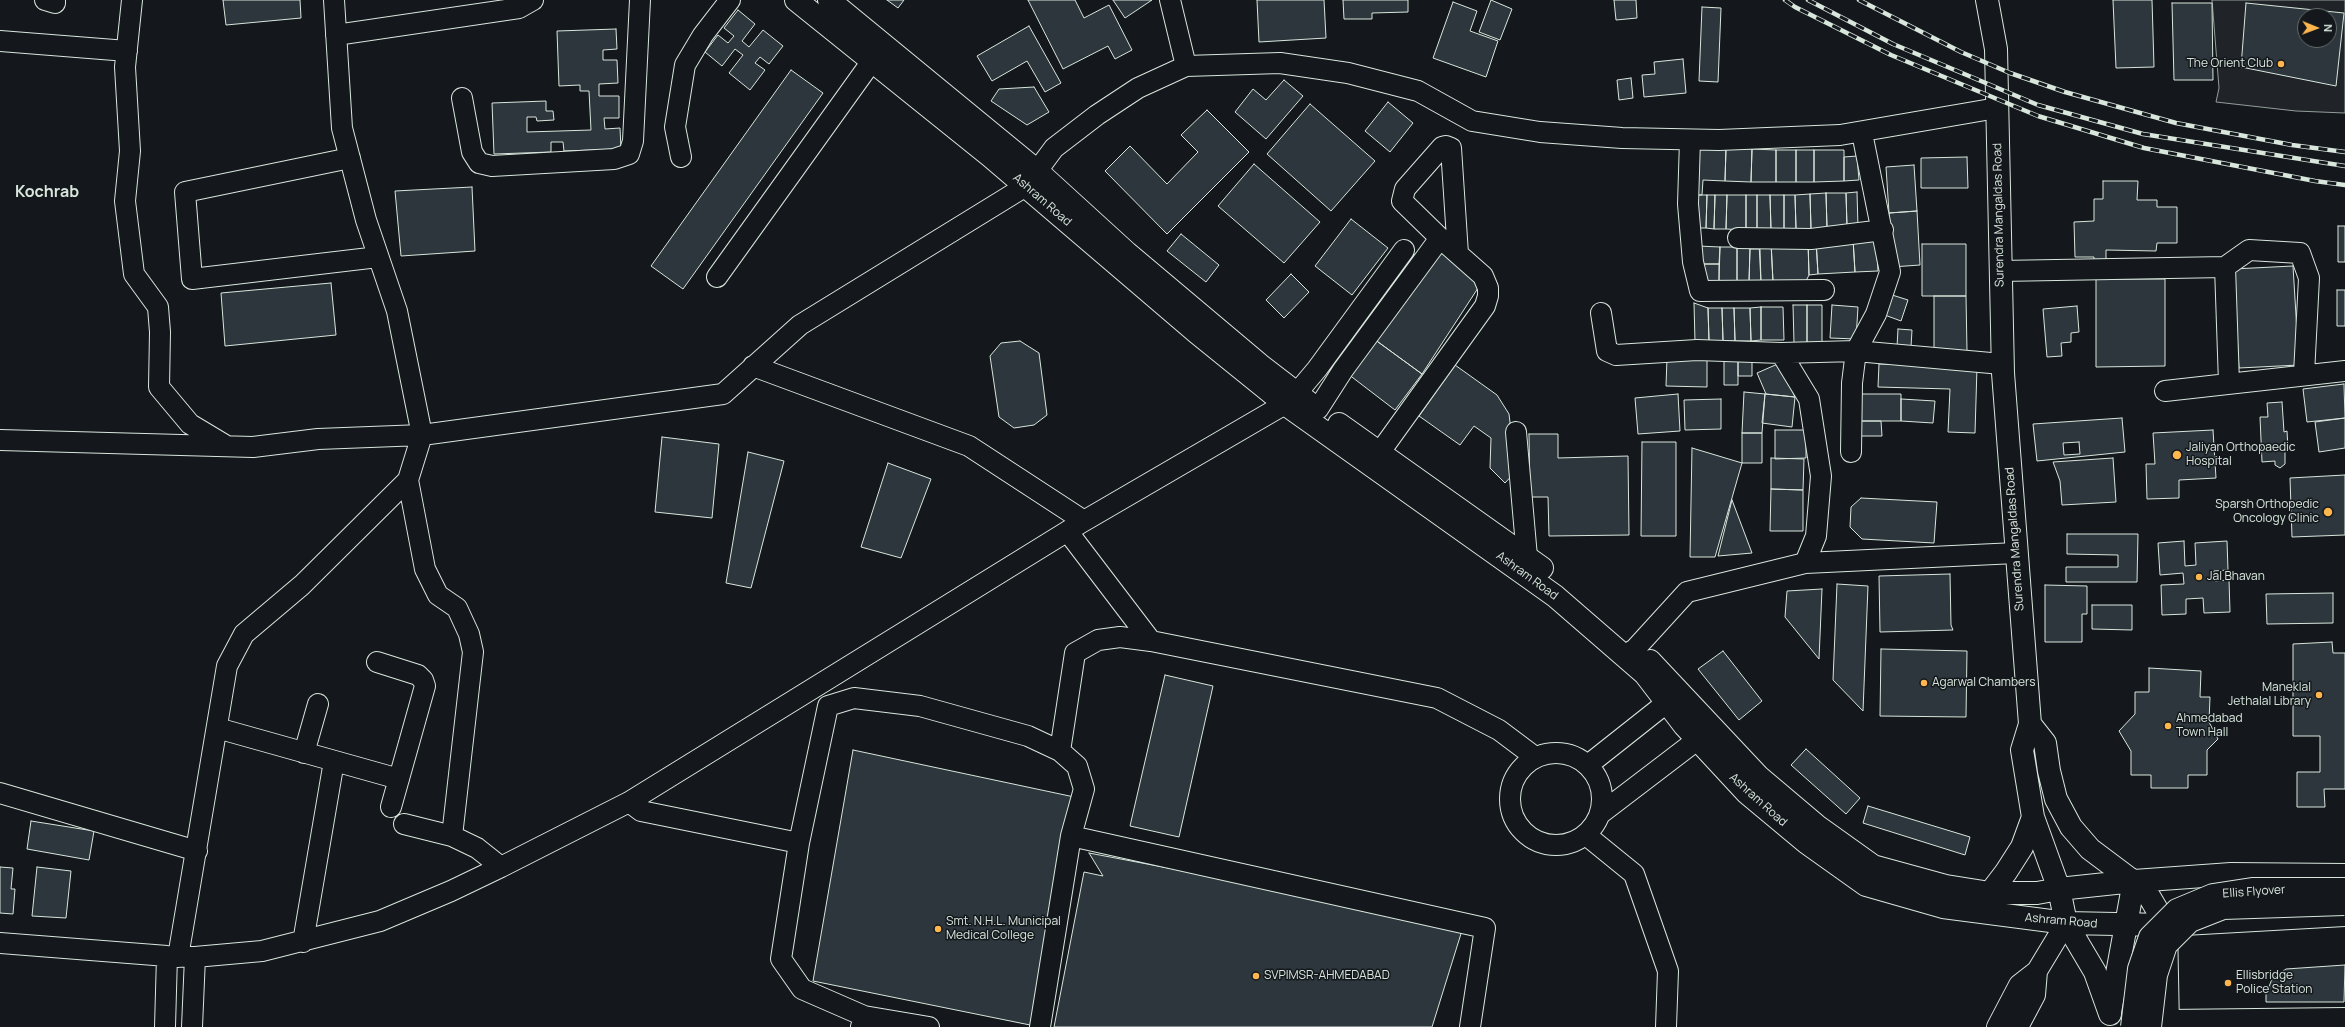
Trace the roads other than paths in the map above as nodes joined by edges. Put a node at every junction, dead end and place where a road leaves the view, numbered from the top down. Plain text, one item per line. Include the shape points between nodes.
1 (45, 0) edge
2 (55, 0) edge
3 (132, 0) edge
4 (334, 0) edge
5 (533, 0) edge
6 (640, 0) edge
7 (730, 0) edge
8 (796, 0) edge
9 (829, 0) edge
10 (1170, 0) edge
11 (1986, 0) edge
12 (336, 35) junction
13 (0, 41) edge
14 (127, 51) junction
15 (872, 61) junction
16 (1186, 66) junction
17 (462, 98) dead end
18 (1996, 108) junction
19 (1862, 133) junction
20 (1690, 140) junction
21 (681, 157) dead end
22 (350, 158) junction
23 (1031, 178) junction
24 (1883, 230) junction
25 (1440, 238) junction
26 (1738, 238) dead end
27 (1404, 250) dead end
28 (1458, 254) junction
29 (378, 257) junction
30 (2225, 267) junction
31 (2000, 271) junction
32 (717, 277) dead end
33 (1824, 290) dead end
34 (1601, 313) dead end
35 (1856, 351) junction
36 (1781, 353) junction
37 (2002, 364) junction
38 (754, 366) junction
39 (2345, 371) edge
40 (2304, 374) junction
41 (2229, 383) junction
42 (2165, 391) dead end
43 (1291, 399) junction
44 (1318, 409) junction
45 (1516, 432) dead end
46 (422, 435) junction
47 (0, 440) edge
48 (227, 446) junction
49 (1380, 452) junction
50 (1851, 452) dead end
51 (408, 480) junction
52 (1084, 521) junction
53 (1068, 532) junction
54 (2016, 552) junction
55 (1527, 557) junction
56 (1805, 563) junction
57 (1151, 641) junction
58 (1630, 652) junction
59 (377, 662) dead end
60 (1674, 698) junction
61 (318, 704) dead end
62 (2030, 724) junction
63 (217, 728) junction
64 (1697, 740) junction
65 (1060, 751) junction
66 (304, 752) junction
67 (1536, 757) junction
68 (334, 761) junction
69 (1588, 765) junction
70 (399, 779) junction
71 (0, 793) edge
72 (630, 802) junction
73 (391, 807) dead end
74 (1600, 814) junction
75 (2033, 817) junction
76 (404, 824) dead end
77 (1586, 835) junction
78 (452, 836) junction
79 (1072, 836) junction
80 (799, 843) junction
81 (197, 851) junction
82 (501, 867) junction
83 (2345, 875) edge
84 (2134, 881) junction
85 (2059, 889) junction
86 (2345, 889) edge
87 (1990, 893) junction
88 (2345, 904) edge
89 (2345, 915) edge
90 (2066, 923) junction
91 (2166, 925) junction
92 (2126, 926) junction
93 (303, 942) junction
94 (0, 943) edge
95 (180, 957) junction
96 (2037, 971) junction
97 (2345, 1018) edge
98 (2110, 1020) edge
99 (863, 1021) edge
100 (2162, 1025) edge
101 (165, 1027) edge
102 (192, 1027) edge
103 (930, 1027) edge
104 (1040, 1027) edge
105 (1470, 1027) edge
106 (1666, 1027) edge
107 (1997, 1027) edge
108 (2018, 1027) edge
109 (2132, 1027) edge

1 - 2 street via 56,3
3 - 14 street
4 - 12 street
5 - 12 street via 519,8
6 - 17 street via 633,141 628,154 614,159 492,166 480,163 472,152
7 - 21 street via 685,65 675,127
8 - 15 main road, Ashram Road
9 - 23 main road, Ashram Road
10 - 16 street
11 - 18 main road, Surendra Mangaldas Road via 1996,49
12 - 22 street via 342,128
13 - 14 street
14 - 48 street via 125,67 130,151 125,201 134,274 158,307 160,387 190,424
15 - 23 main road, Ashram Road
15 - 32 street
16 - 20 street via 1280,63 1333,71 1418,91 1472,121 1540,132
16 - 23 street via 1138,88 1097,116 1054,148
18 - 19 street
18 - 31 main road, Surendra Mangaldas Road
19 - 20 street
19 - 24 street
20 - 33 street via 1688,204 1693,262 1700,292
22 - 29 street
22 - 29 street via 185,192 192,279
23 - 38 street via 800,325
23 - 43 main road, Ashram Road via 1150,294
24 - 26 street via 1811,239
24 - 35 street via 1890,272 1876,314
25 - 28 street
25 - 28 street via 1405,205 1401,196 1404,188 1442,147 1449,146
25 - 44 street via 1342,370
27 - 43 street
28 - 49 street via 1485,280 1488,296 1484,306
29 - 46 street via 397,311
30 - 31 street
30 - 40 street via 2249,250 2300,253 2309,278
30 - 41 street
31 - 37 main road, Surendra Mangaldas Road
34 - 36 street via 1607,351 1616,355 1697,350
35 - 36 street
35 - 37 street
35 - 50 street via 1852,383
36 - 56 street via 1809,399 1822,476 1816,536
37 - 54 main road, Surendra Mangaldas Road
38 - 46 street via 723,394
38 - 52 street via 969,446
39 - 40 street
40 - 41 street
41 - 42 street
43 - 44 main road, Ashram Road
43 - 52 street
43 - 58 main road, Ashram Road
44 - 49 main road, Ashram Road
45 - 55 street
46 - 48 street via 318,440 253,447
46 - 51 street
47 - 48 street
49 - 55 main road, Ashram Road
51 - 63 street via 302,584 244,634 227,666
51 - 78 street via 425,569 438,595 457,608 470,634 473,652
52 - 53 street
53 - 57 street
53 - 72 street
54 - 56 street
54 - 62 main road, Surendra Mangaldas Road
55 - 58 main road, Ashram Road via 1565,584
56 - 58 street via 1687,592
57 - 65 street via 1120,637 1098,640 1075,653
57 - 67 street via 1437,698 1499,730
58 - 60 main road, Ashram Road via 1645,674
59 - 70 street via 418,676 425,686
60 - 64 main road, Ashram Road
60 - 69 street
60 - 87 main road, Ashram Road via 1817,826 1873,866 1946,886
61 - 66 street
62 - 75 main road via 2022,750
62 - 84 main road via 2045,743 2056,799 2071,827 2090,849
63 - 66 street
63 - 81 street
64 - 74 street
64 - 90 main road, Ashram Road via 1747,793 1807,843 1866,885 1943,907
65 - 79 street via 1078,766 1084,789
65 - 80 street via 1028,736 920,706 854,698 828,706
66 - 68 street
67 - 69 street via 1563,752
67 - 77 street via 1517,774 1510,800 1517,824 1537,841 1562,846
68 - 70 street
68 - 93 street
69 - 74 street via 1602,788
70 - 73 street
71 - 81 street
72 - 80 street via 641,811
72 - 82 street
74 - 77 street
75 - 85 main road
75 - 87 main road via 2022,847
76 - 78 street
77 - 106 street via 1634,874 1668,971
78 - 82 street via 477,848
79 - 104 street
79 - 105 street via 1485,928
80 - 99 street via 781,959 802,989
81 - 95 street
82 - 93 street via 380,921
83 - 84 main road, Ashram Road via 2231,874
84 - 85 main road, Ashram Road
84 - 91 main road via 2146,891
84 - 92 main road
85 - 87 main road, Ashram Road via 2037,893
85 - 90 main road
86 - 109 main road, Ellis Flyover, bridge via 2252,889 2213,895 2177,910 2150,937 2138,969
88 - 100 main road, Ellis Flyover, bridge via 2222,908 2190,921 2166,945 2156,975
89 - 91 main road, Ashram Road
90 - 92 main road, Ashram Road
90 - 96 street
90 - 98 main road via 2095,972
91 - 92 main road, Ashram Road
91 - 100 main road
92 - 98 main road
93 - 95 street via 262,951
94 - 95 street
95 - 101 street
95 - 102 street
96 - 107 street via 2019,985
96 - 108 street via 2035,995
97 - 100 street
99 - 103 street

